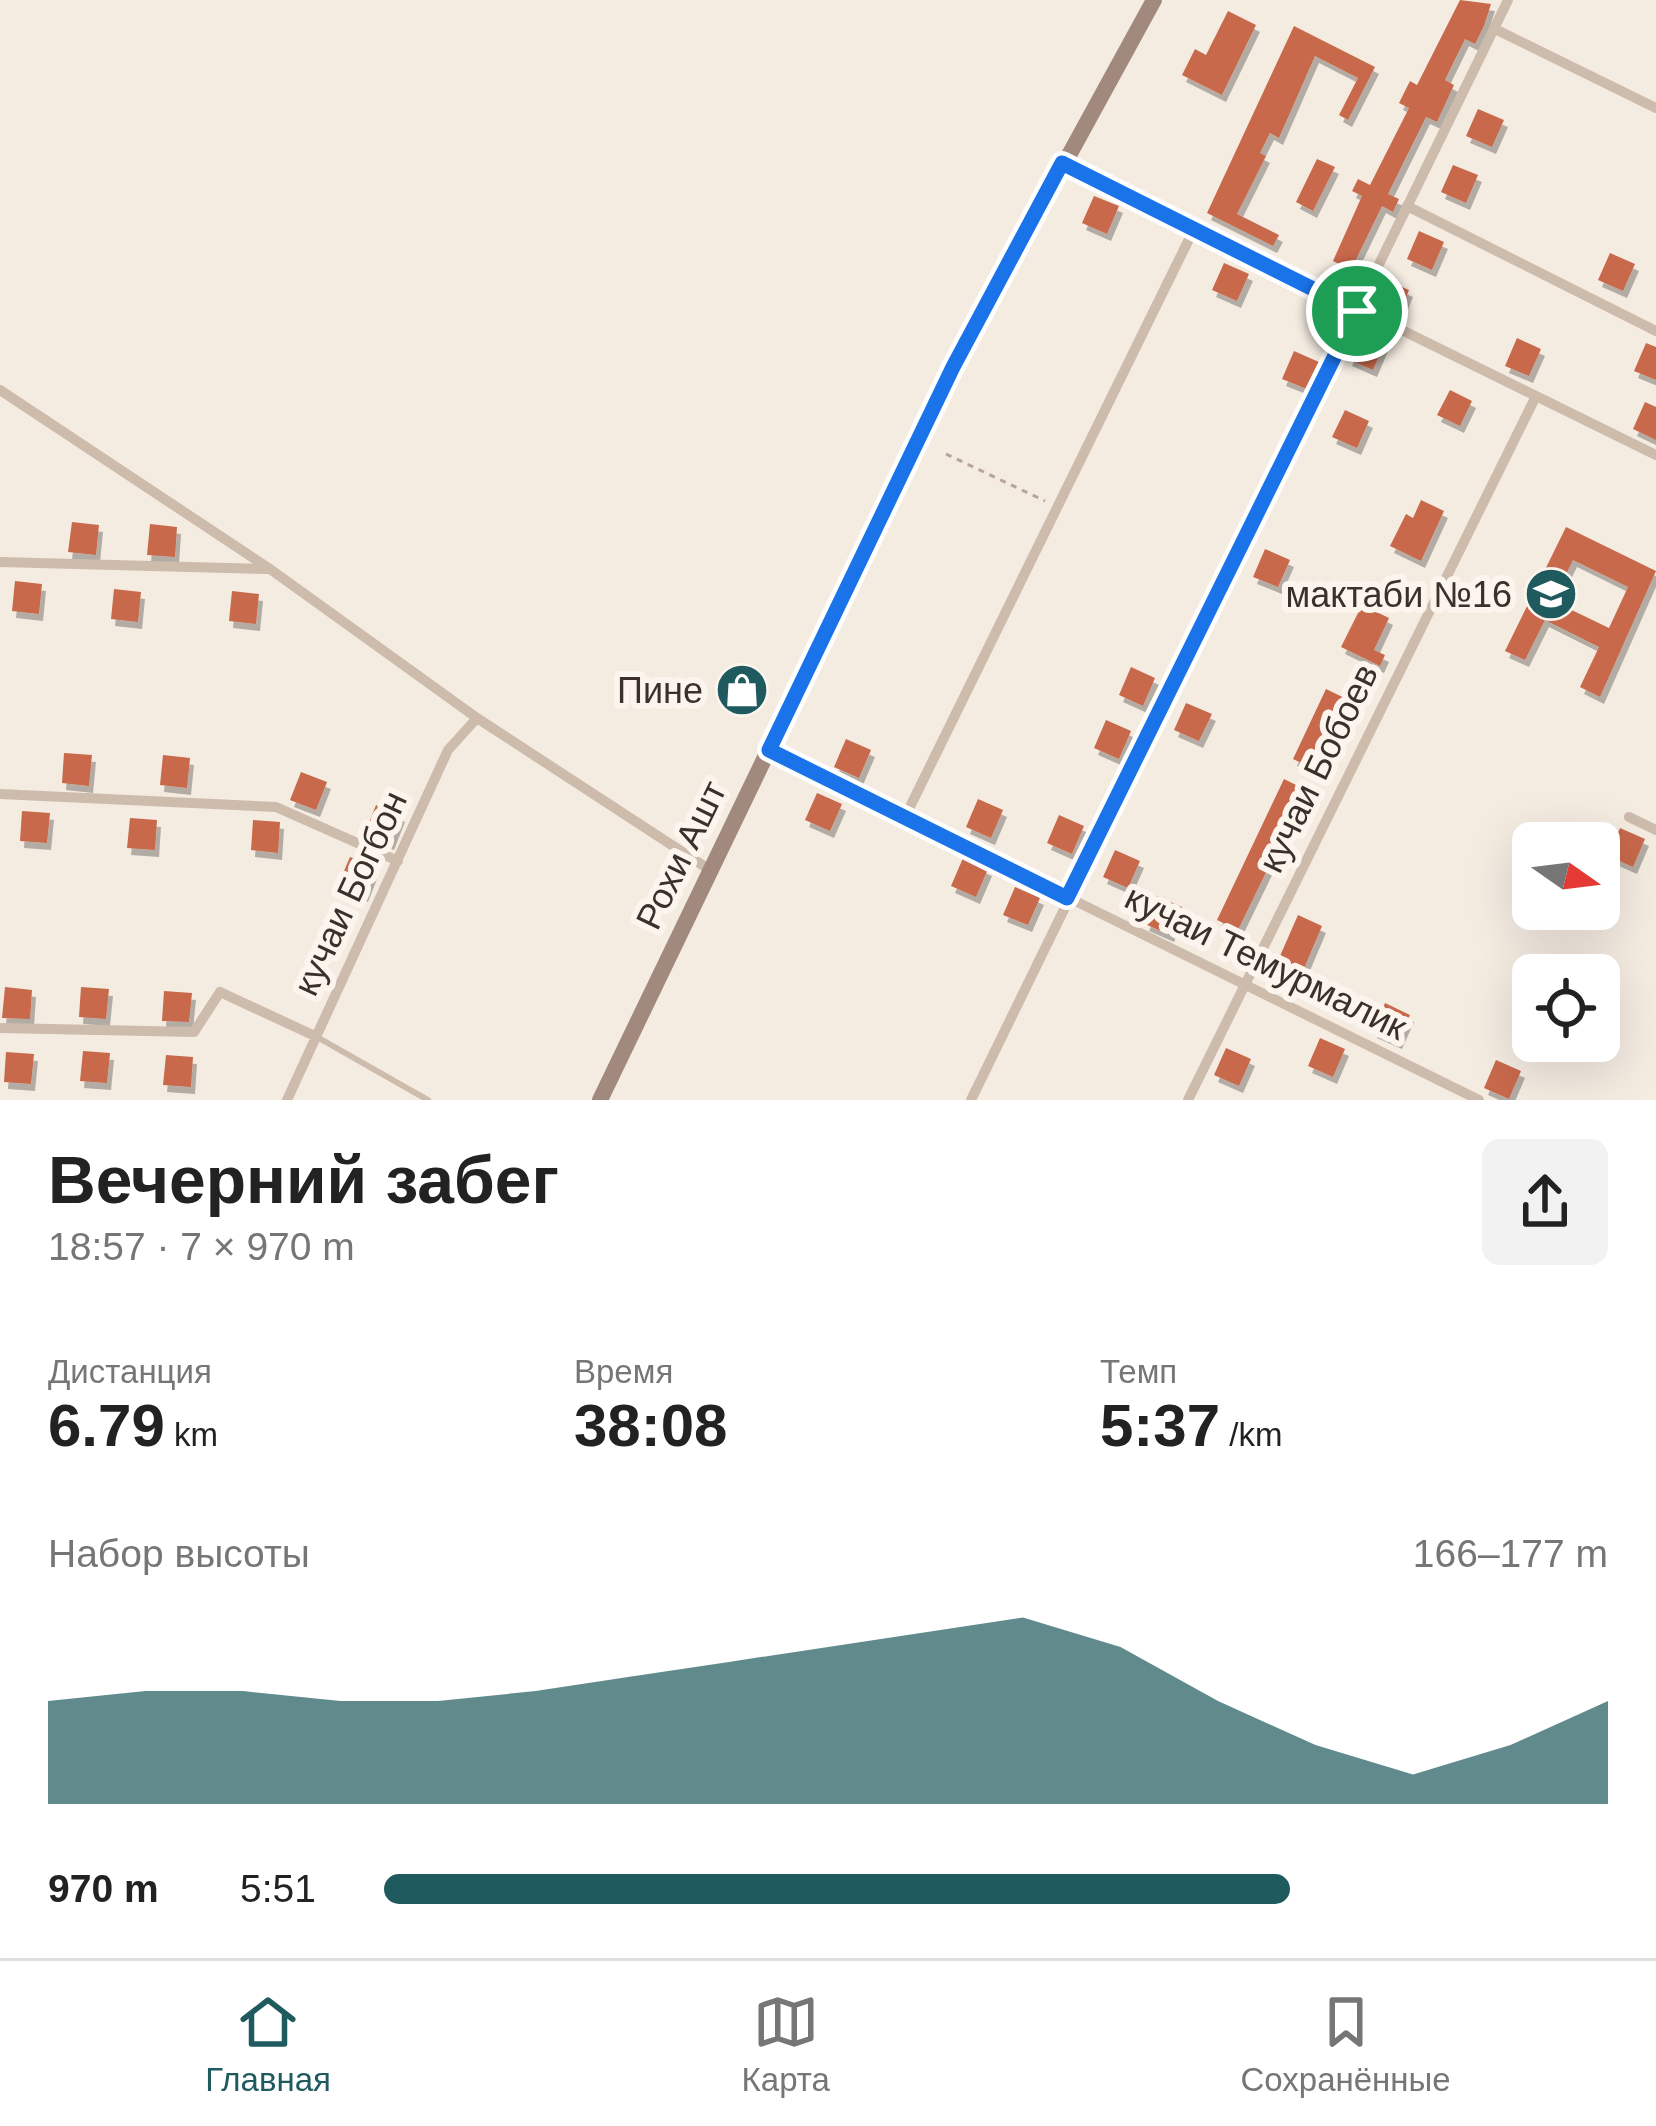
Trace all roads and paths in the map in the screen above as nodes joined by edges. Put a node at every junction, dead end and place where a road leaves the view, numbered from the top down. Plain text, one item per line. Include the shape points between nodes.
1 (1154, 0) edge
2 (1508, 0) edge
3 (1495, 29) junction
4 (1656, 108) edge
5 (1062, 163) junction
6 (1407, 206) junction
7 (1194, 229) junction
8 (1357, 311) junction
9 (1656, 332) edge
10 (0, 390) edge
11 (1534, 398) junction
12 (946, 454) dead end
13 (1656, 455) edge
14 (1058, 507) junction
15 (0, 562) edge
16 (270, 568) junction
17 (477, 718) junction
18 (769, 750) junction
19 (0, 794) edge
20 (1629, 817) dead end
21 (905, 818) junction
22 (1656, 830) edge
23 (398, 861) junction
24 (710, 870) junction
25 (1067, 898) junction
26 (1244, 985) junction
27 (0, 1028) edge
28 (317, 1036) junction
29 (287, 1100) edge
30 (428, 1100) edge
31 (600, 1100) edge
32 (971, 1100) edge
33 (1188, 1100) edge
34 (1479, 1100) edge

1 - 5 main road, Рохи Ашт
2 - 3 street
3 - 4 street
3 - 6 street
5 - 7 street
5 - 18 main road, Рохи Ашт via 953,367
6 - 8 street
6 - 9 street
7 - 8 street
7 - 14 street
8 - 11 street
8 - 25 street
10 - 16 street
11 - 13 street
11 - 26 street, кучаи Бобоев
12 - 14 path
14 - 21 street
15 - 16 street
16 - 17 street
17 - 23 street, кучаи Богбон via 448,750
17 - 24 street
18 - 21 street, кучаи Темурмалик
18 - 24 main road, Рохи Ашт
19 - 23 street via 276,807
20 - 22 street
21 - 25 street, кучаи Темурмалик
23 - 28 street, кучаи Богбон
24 - 31 main road, Рохи Ашт
25 - 26 street, кучаи Темурмалик
25 - 32 street
26 - 33 street, кучаи Бобоев
26 - 34 street, кучаи Темурмалик
27 - 28 street via 194,1031 220,992
28 - 29 street, кучаи Богбон
28 - 30 lane

